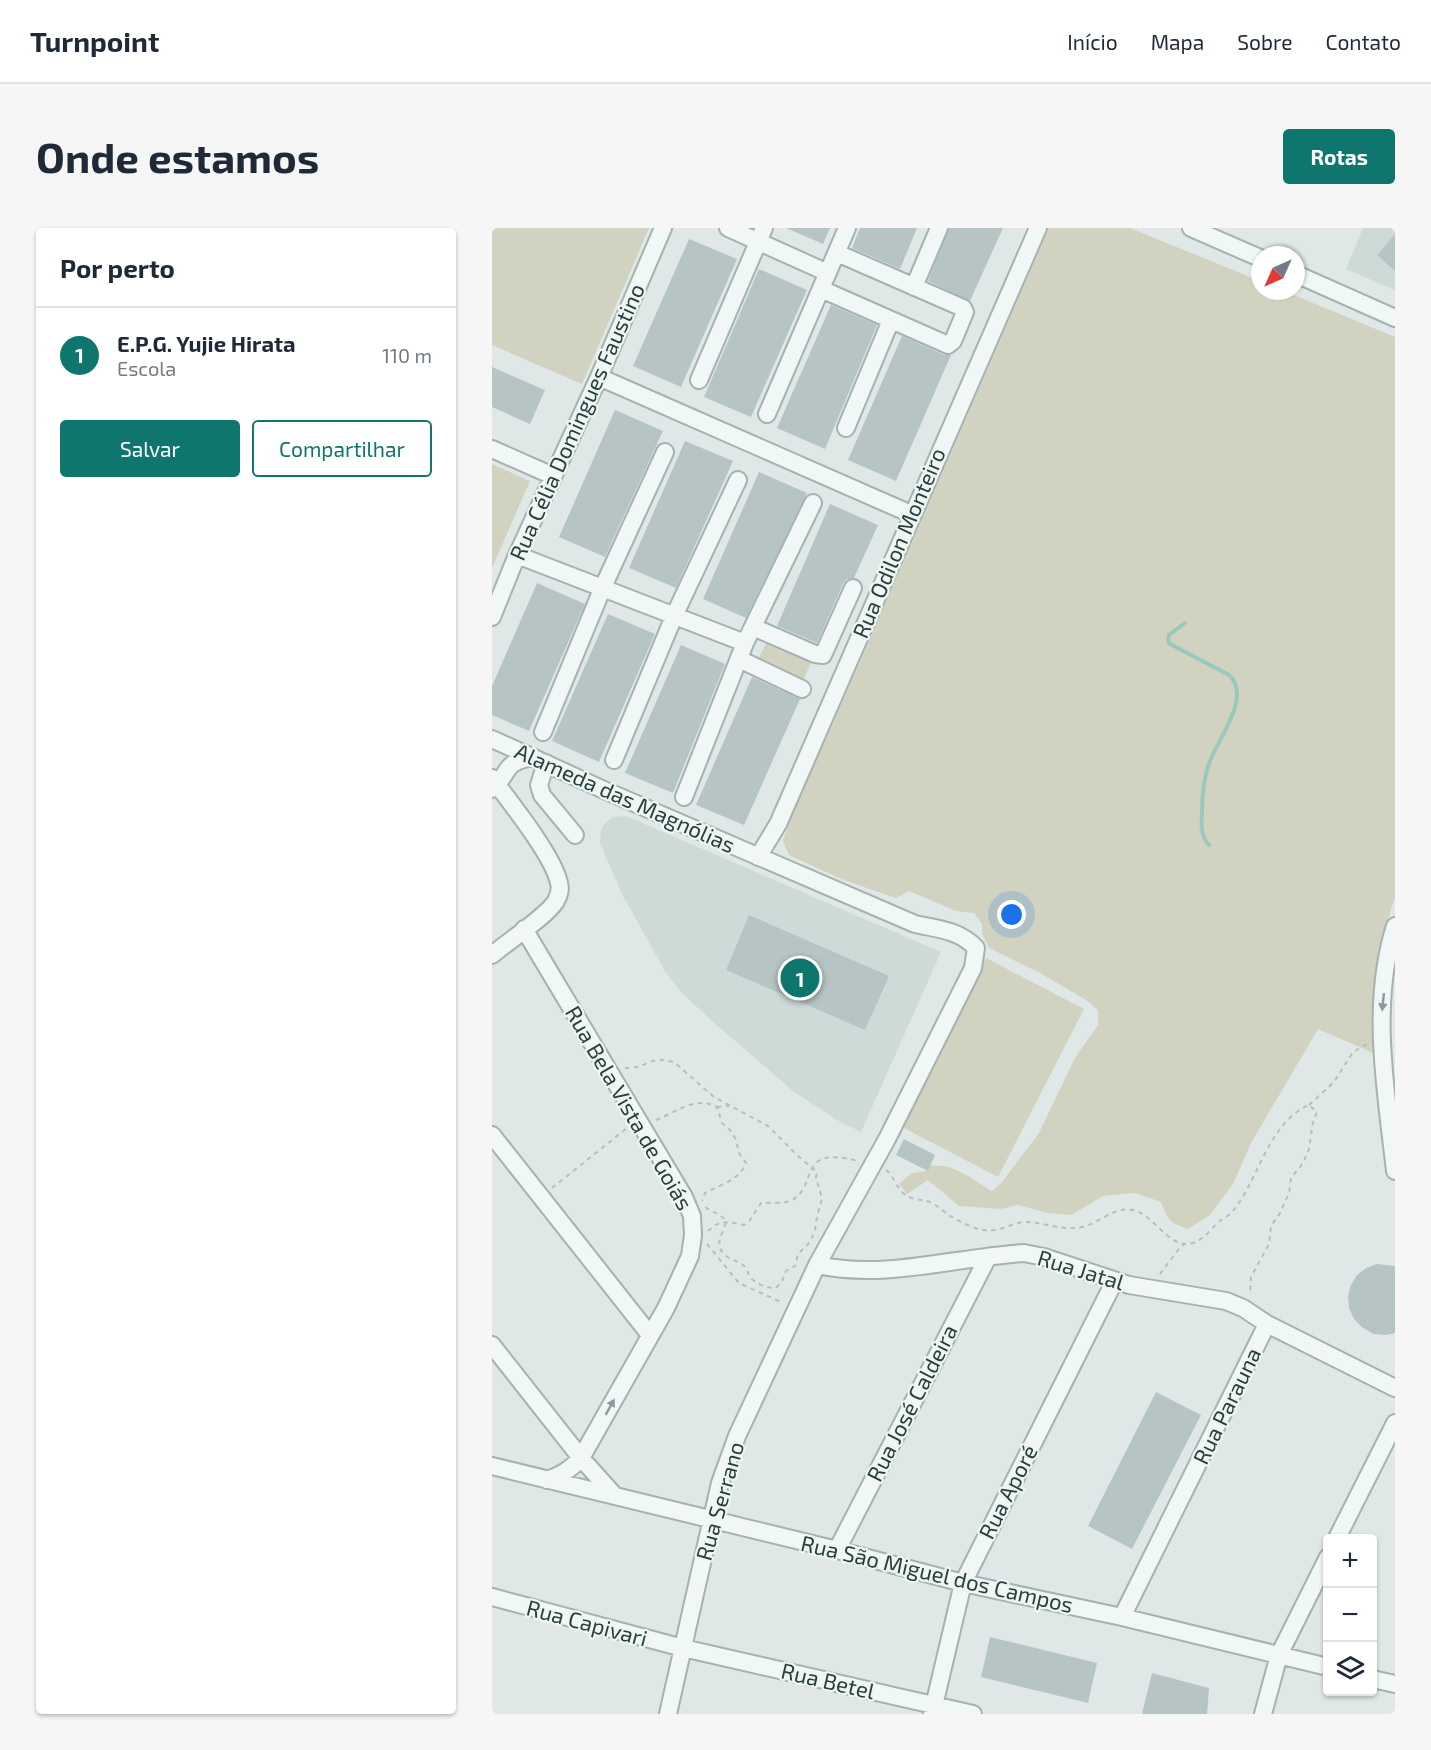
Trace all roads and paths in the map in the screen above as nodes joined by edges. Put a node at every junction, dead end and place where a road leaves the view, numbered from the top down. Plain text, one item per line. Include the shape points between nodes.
1 (663, 228) edge
2 (728, 228) edge
3 (847, 228) edge
4 (939, 228) edge
5 (1038, 228) edge
6 (1191, 228) edge
7 (761, 235) edge
8 (837, 253) junction
9 (1251, 254) edge
10 (828, 273) junction
11 (1305, 278) edge
12 (914, 287) junction
13 (821, 289) junction
14 (1395, 318) edge
15 (891, 320) junction
16 (599, 377) junction
17 (699, 381) dead end
18 (767, 414) dead end
19 (846, 428) dead end
20 (492, 449) edge
21 (664, 452) dead end
22 (553, 476) junction
23 (738, 480) dead end
24 (813, 503) dead end
25 (911, 514) junction
26 (517, 555) junction
27 (603, 587) junction
28 (853, 588) dead end
29 (675, 615) junction
30 (492, 617) edge
31 (753, 627) junction
32 (745, 643) junction
33 (739, 659) junction
34 (802, 688) dead end
35 (543, 732) dead end
36 (492, 739) edge
37 (539, 760) junction
38 (614, 760) dead end
39 (494, 784) edge
40 (684, 797) dead end
41 (575, 835) dead end
42 (758, 857) junction
43 (1395, 926) edge
44 (524, 929) junction
45 (1392, 946) edge
46 (492, 954) edge
47 (1381, 1043) junction
48 (610, 1071) junction
49 (730, 1106) junction
50 (1309, 1106) junction
51 (717, 1107) junction
52 (641, 1123) junction
53 (492, 1134) edge
54 (873, 1164) junction
55 (813, 1167) junction
56 (1395, 1171) edge
57 (540, 1197) junction
58 (726, 1221) junction
59 (712, 1226) dead end
60 (701, 1237) dead end
61 (1184, 1244) junction
62 (988, 1257) junction
63 (818, 1265) junction
64 (1114, 1282) junction
65 (1149, 1288) junction
66 (1243, 1308) junction
67 (797, 1309) junction
68 (1267, 1324) junction
69 (650, 1335) junction
70 (492, 1345) edge
71 (1395, 1388) edge
72 (1395, 1423) edge
73 (581, 1458) junction
74 (492, 1466) edge
75 (547, 1480) junction
76 (615, 1496) junction
77 (712, 1520) junction
78 (1340, 1534) edge
79 (837, 1550) junction
80 (1323, 1567) edge
81 (963, 1582) junction
82 (492, 1597) edge
83 (1122, 1617) junction
84 (683, 1648) junction
85 (1279, 1654) junction
86 (1323, 1666) edge
87 (1377, 1679) edge
88 (1395, 1684) edge
89 (933, 1709) edge
90 (669, 1714) edge
91 (973, 1714) edge
92 (1263, 1714) edge

1 - 16 street, Rua Célia Domingues Faustino
2 - 7 street
3 - 8 street
4 - 12 street
5 - 25 street, Rua Odilon Monteiro
6 - 9 street
7 - 10 street
7 - 17 street
8 - 10 street
8 - 12 street
10 - 13 street
11 - 14 street
12 - 15 street via 964,310 953,342 948,345
13 - 15 street
13 - 18 street
15 - 19 street
16 - 22 street, Rua Célia Domingues Faustino
16 - 25 street
20 - 22 street
21 - 27 street
22 - 26 street, Rua Célia Domingues Faustino
23 - 29 street
24 - 31 street
25 - 42 street, Rua Odilon Monteiro via 782,813
26 - 27 street
26 - 30 street, Rua Célia Domingues Faustino
27 - 29 street
27 - 35 street
28 - 31 street via 824,655
29 - 32 street
29 - 38 street
31 - 32 street
32 - 33 street
33 - 34 street
33 - 40 street
36 - 37 street, Alameda das Magnólias
37 - 39 street via 520,759
37 - 41 street via 542,795
37 - 42 street, Alameda das Magnólias
39 - 44 street via 547,856 559,881 555,903
42 - 54 street, Alameda das Magnólias via 915,924 957,932 976,948 973,968
43 - 45 street
44 - 46 street
44 - 48 street, Rua Bela Vista de Goiás
45 -> 47 street
47 - 50 path via 1365,1044 1353,1052 1334,1082
47 - 56 street
48 - 49 path via 652,1061 674,1062
48 - 52 street, Rua Bela Vista de Goiás
49 - 51 path
49 - 55 path via 768,1126
50 - 61 path via 1295,1112 1276,1136 1232,1213 1200,1240
50 - 66 path via 1317,1113 1309,1149 1291,1178 1280,1213 1271,1226 1269,1244 1251,1277 1251,1293
51 - 52 path via 698,1102
51 - 58 path via 746,1163 739,1174 705,1193 704,1206
52 - 57 path
52 - 69 street, Rua Bela Vista de Goiás via 684,1197 692,1216 693,1235 690,1256
53 - 57 street
54 - 55 path via 833,1156 821,1159
54 - 61 path via 893,1176 907,1196 928,1201 983,1230 1003,1230 1025,1222 1066,1229 1083,1227 1120,1209 1132,1209 1144,1213 1168,1237
54 - 63 street, Rua Serrano
55 - 58 path via 802,1191 789,1201 761,1203 744,1225
55 - 58 path via 822,1198 815,1230 776,1288 752,1279 746,1268 725,1256 719,1241
57 - 69 street
58 - 59 path
60 - 67 path via 739,1283
61 - 65 path
62 - 63 street, Rua Jatal via 876,1271
62 - 64 street, Rua Jatal via 1035,1254
62 - 79 street, Rua José Caldeira
63 - 67 street, Rua Serrano
64 - 65 street, Rua Jatal
64 - 81 street, Rua Aporé
65 - 66 street, Rua Jatal via 1215,1298
66 - 68 street, Rua Jatal
67 - 77 street, Rua Serrano via 737,1436
68 - 71 street, Rua Parauna
68 - 83 street, Rua Parauna
73 -> 69 street, Rua Bela Vista de Goiás
70 - 73 street
72 - 78 street
73 - 75 street via 570,1469
73 - 76 street
74 - 75 street, Rua São Miguel dos Campos
75 - 76 street, Rua São Miguel dos Campos
76 - 77 street, Rua São Miguel dos Campos
77 - 79 street, Rua São Miguel dos Campos
77 - 84 street, Rua Serrano
79 - 81 street, Rua São Miguel dos Campos
80 - 85 street
81 - 83 street, Rua São Miguel dos Campos
81 - 89 street, Rua Aporé
82 - 84 street, Rua Capivari
83 - 85 street, Rua São Miguel dos Campos
84 - 89 street, Rua Betel
84 - 90 street, Rua Serrano
85 - 86 street, Rua São Miguel dos Campos
85 - 92 street
87 - 88 street
89 - 91 street, Rua Betel

